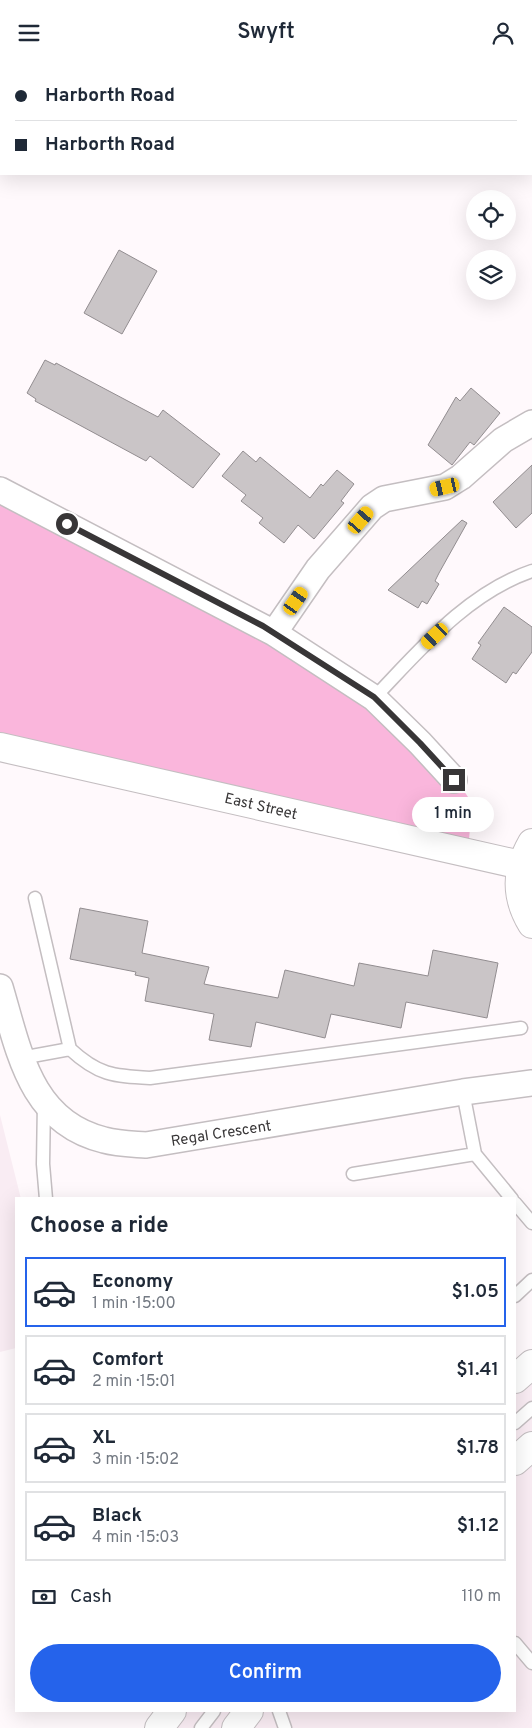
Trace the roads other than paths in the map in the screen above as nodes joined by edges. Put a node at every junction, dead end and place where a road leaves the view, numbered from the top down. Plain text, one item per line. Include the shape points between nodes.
1 (532, 423) edge
2 (0, 490) edge
3 (532, 571) edge
4 (274, 633) junction
5 (374, 697) junction
6 (0, 747) edge
7 (454, 780) dead end
8 (527, 854) edge
9 (35, 898) dead end
10 (532, 924) edge
11 (0, 987) edge
12 (521, 1027) dead end
13 (70, 1049) junction
14 (20, 1058) junction
15 (532, 1083) edge
16 (463, 1092) junction
17 (44, 1102) junction
18 (475, 1154) junction
19 (353, 1174) dead end
20 (46, 1197) edge
21 (510, 1197) edge
22 (516, 1204) edge
23 (532, 1223) edge
24 (532, 1280) edge
25 (516, 1295) edge
26 (532, 1365) edge
27 (516, 1378) edge
28 (532, 1409) edge
29 (516, 1422) edge
30 (532, 1446) edge
31 (516, 1460) edge
32 (516, 1644) edge
33 (532, 1663) edge
34 (171, 1712) edge
35 (213, 1712) edge
36 (248, 1712) edge
37 (279, 1712) edge
38 (159, 1728) edge
39 (202, 1728) edge
40 (236, 1728) edge
41 (285, 1728) edge

1 - 4 street via 502,440 445,487 384,499 372,507 318,569
2 - 4 street
3 - 5 lane via 496,587 464,609
4 - 5 street
5 - 7 street
6 - 8 street, East Street
8 - 10 street via 519,888 524,910
9 - 13 lane
11 - 14 street, Regal Crescent
12 - 13 lane via 150,1078 102,1072 82,1061
13 - 14 lane
14 - 17 street, Regal Crescent via 34,1089
15 - 16 street, Regal Crescent
16 - 17 street, Regal Crescent via 146,1145 106,1141 84,1134 65,1123
16 - 18 lane
17 - 20 lane
18 - 19 lane
18 - 21 lane
22 - 23 lane
24 - 25 lane
26 - 27 street
28 - 29 lane
30 - 31 street
32 - 33 lane
34 - 38 street
35 - 39 lane
36 - 40 street
37 - 41 lane

